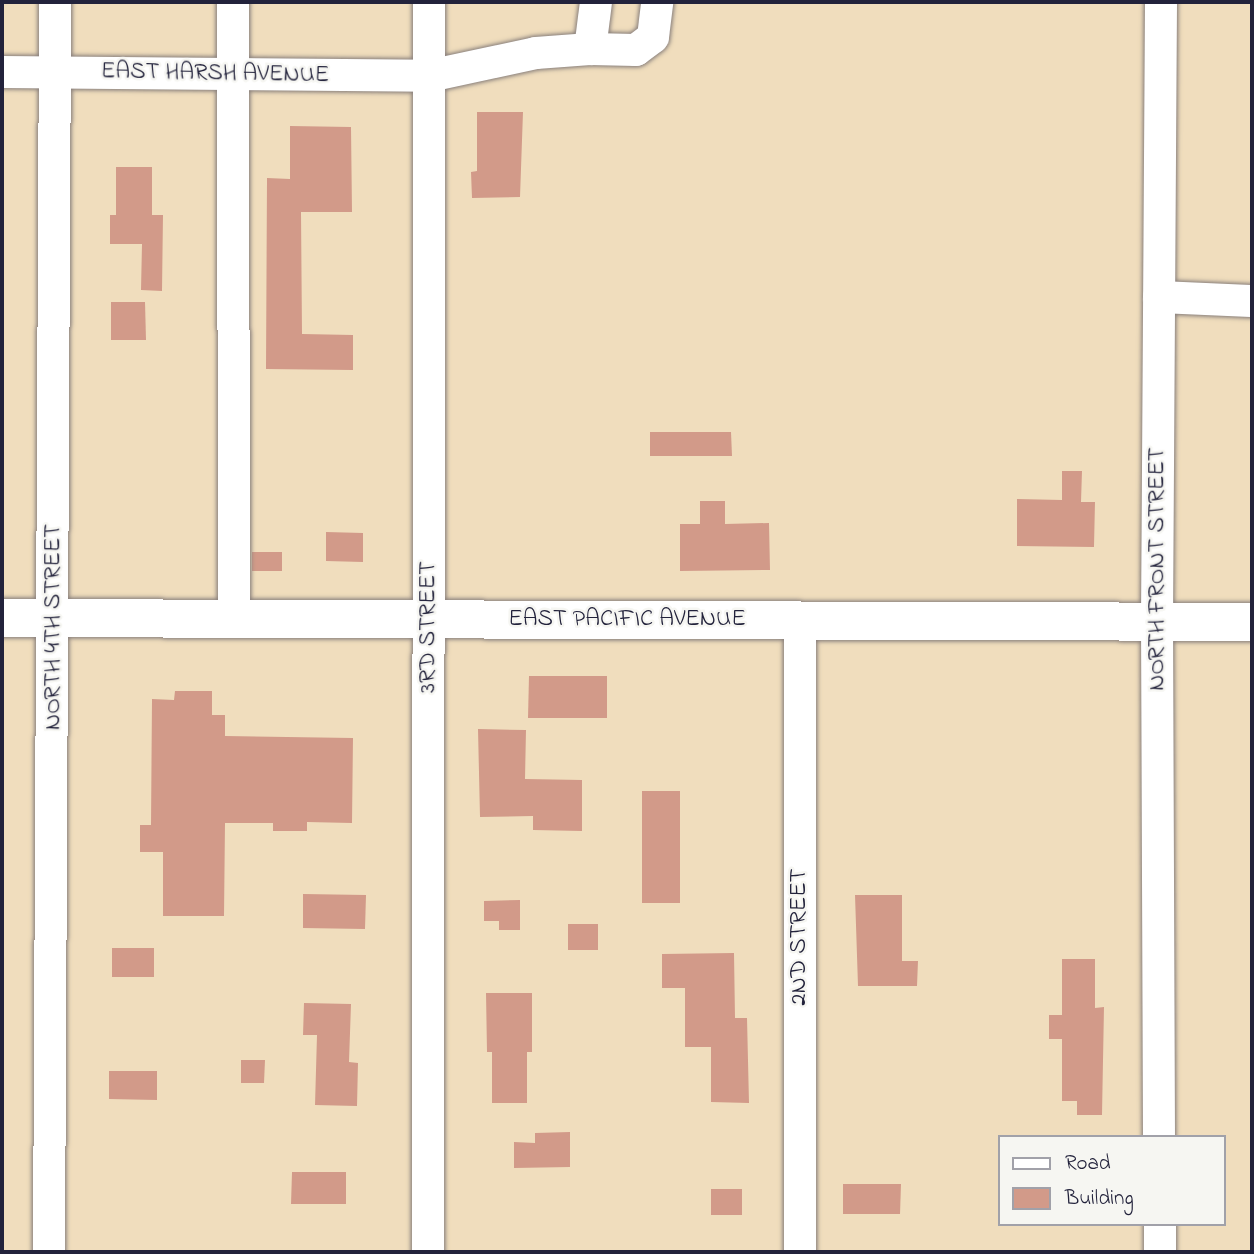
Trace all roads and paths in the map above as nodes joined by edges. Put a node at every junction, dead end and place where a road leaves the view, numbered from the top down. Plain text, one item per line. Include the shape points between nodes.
1 (55, 2) edge
2 (233, 2) edge
3 (429, 2) edge
4 (596, 2) edge
5 (657, 2) edge
6 (1161, 2) edge
7 (590, 49) junction
8 (2, 72) edge
9 (55, 72) junction
10 (232, 74) junction
11 (429, 76) junction
12 (1159, 297) junction
13 (1252, 301) edge
14 (2, 618) edge
15 (54, 618) junction
16 (234, 619) junction
17 (429, 620) junction
18 (800, 621) junction
19 (1157, 622) junction
20 (1252, 622) edge
21 (1160, 1135) edge
22 (1160, 1226) edge
23 (49, 1252) edge
24 (428, 1252) edge
25 (800, 1252) edge
26 (1160, 1252) edge

1 - 9 street, NORTH 4TH STREET
2 - 10 street
3 - 11 street, 3RD STREET
4 - 7 street
5 - 7 street, EAST HARSH AVENUE via 653,37 636,50
6 - 12 street, NORTH FRONT STREET
7 - 11 street, EAST HARSH AVENUE via 536,53
8 - 9 street, EAST HARSH AVENUE
9 - 10 street, EAST HARSH AVENUE
9 - 15 street, NORTH 4TH STREET
10 - 11 street, EAST HARSH AVENUE
10 - 16 street
11 - 17 street, 3RD STREET
12 - 13 street
12 - 19 street, NORTH FRONT STREET
14 - 15 main road, EAST PACIFIC AVENUE
15 - 16 main road, EAST PACIFIC AVENUE
15 - 23 street, NORTH 4TH STREET
16 - 17 main road, EAST PACIFIC AVENUE
17 - 18 main road, EAST PACIFIC AVENUE
17 - 24 street, 3RD STREET
18 - 19 main road, EAST PACIFIC AVENUE
18 - 25 street, 2ND STREET
19 - 20 main road, EAST PACIFIC AVENUE
19 - 21 street, NORTH FRONT STREET
22 - 26 street

